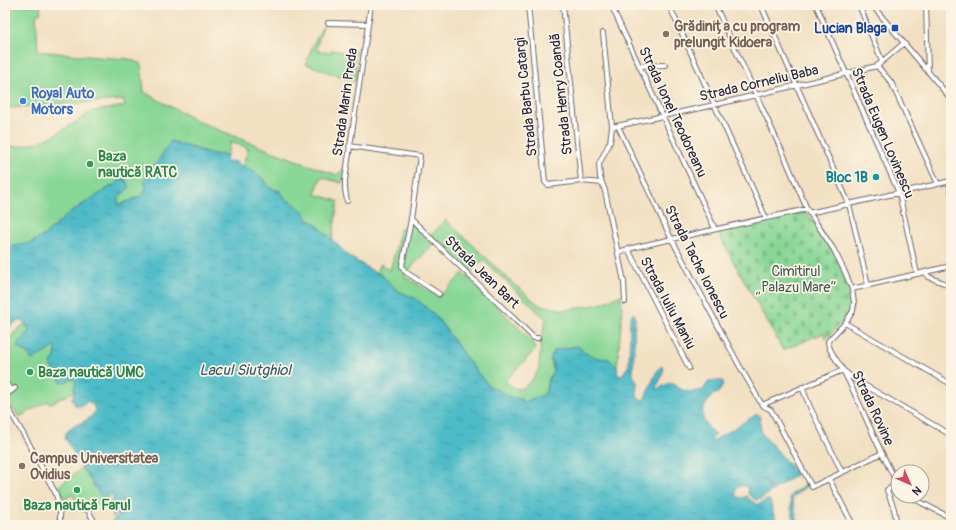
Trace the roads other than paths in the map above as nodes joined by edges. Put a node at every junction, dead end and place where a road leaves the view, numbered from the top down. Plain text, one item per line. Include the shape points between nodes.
1 (371, 5) edge
2 (528, 5) edge
3 (563, 5) edge
4 (611, 5) edge
5 (669, 5) edge
6 (715, 5) edge
7 (761, 5) edge
8 (816, 5) edge
9 (859, 5) edge
10 (872, 5) edge
11 (926, 5) edge
12 (328, 23) dead end
13 (368, 24) junction
14 (603, 33) dead end
15 (904, 43) junction
16 (882, 62) junction
17 (665, 65) dead end
18 (639, 66) junction
19 (877, 66) junction
20 (928, 72) junction
21 (846, 73) junction
22 (796, 85) junction
23 (756, 95) junction
24 (951, 100) edge
25 (714, 105) junction
26 (663, 116) junction
27 (618, 126) junction
28 (612, 127) junction
29 (349, 146) junction
30 (581, 181) junction
31 (950, 181) edge
32 (602, 183) junction
33 (938, 184) junction
34 (951, 192) edge
35 (899, 193) junction
36 (347, 201) dead end
37 (849, 204) junction
38 (808, 211) junction
39 (766, 218) junction
40 (411, 219) junction
41 (715, 229) junction
42 (671, 239) junction
43 (628, 249) junction
44 (618, 252) junction
45 (951, 266) edge
46 (925, 272) junction
47 (917, 274) junction
48 (868, 285) junction
49 (951, 286) edge
50 (852, 289) junction
51 (439, 294) dead end
52 (625, 302) dead end
53 (845, 323) junction
54 (538, 338) dead end
55 (690, 368) dead end
56 (843, 370) junction
57 (5, 381) edge
58 (951, 384) edge
59 (802, 387) junction
60 (15, 388) dead end
61 (11, 391) junction
62 (5, 396) edge
63 (5, 403) edge
64 (762, 405) junction
65 (951, 435) edge
66 (882, 453) junction
67 (890, 468) edge
68 (842, 472) junction
69 (829, 479) junction
70 (890, 488) edge
71 (890, 498) edge
72 (892, 504) edge
73 (925, 504) edge
74 (89, 512) dead end
75 (951, 518) edge
76 (60, 525) edge
77 (96, 525) edge
78 (853, 525) edge
79 (897, 525) edge

1 - 13 street, Strada Marin Preda
2 - 30 street, Strada Barbu Catargi via 545,182 548,185
3 - 30 street, Strada Henry Coandă
4 - 18 street, Strada Ionel Teodoreanu
5 - 25 street
6 - 23 street
7 - 22 street
8 - 21 street, Strada Eugen Lovinescu
9 - 16 street
10 - 15 street
11 - 20 street
12 - 13 street
13 - 29 street, Strada Marin Preda
14 - 28 street, Strada Iuliu Maniu
15 - 16 street, Strada Corneliu Baba
15 - 20 street
16 - 19 street, Strada Corneliu Baba
17 - 18 street
18 - 26 street, Strada Ionel Teodoreanu
19 - 21 street, Strada Corneliu Baba
19 - 33 street via 891,82
20 - 24 street
21 - 22 street, Strada Corneliu Baba
21 - 35 street, Strada Eugen Lovinescu
22 - 23 street, Strada Corneliu Baba
22 - 37 street
23 - 25 street, Strada Corneliu Baba
23 - 38 street
25 - 26 street, Strada Corneliu Baba
25 - 39 street
26 - 27 street, Strada Corneliu Baba
26 - 41 street, Strada Ionel Teodoreanu
27 - 28 street, Strada Corneliu Baba
27 - 42 street, Strada Tache Ionescu
28 - 32 street, Strada Iuliu Maniu via 610,142 599,164
29 - 36 street, Strada Marin Preda via 344,189
29 - 40 street via 420,156
30 - 32 street
31 - 33 street
31 - 34 street
32 - 44 street, Strada Iuliu Maniu via 606,191
33 - 35 street
35 - 37 street
35 - 47 street, Strada Eugen Lovinescu
37 - 38 street
37 - 48 street
38 - 39 street
38 - 50 street via 834,250
39 - 41 street
40 - 51 street via 402,266 407,273
40 - 54 street, Strada Jean Bart via 534,338
41 - 42 street
42 - 43 street
42 - 64 street, Strada Tache Ionescu
43 - 44 street
43 - 55 street, Strada Iuliu Maniu
44 - 52 street
45 - 46 street
46 - 47 street
46 - 49 street via 929,277
47 - 48 street
48 - 50 street
50 - 53 street via 853,311
53 - 56 street, Strada Rovine via 828,341 828,346
53 - 58 street
56 - 59 street
56 - 65 street
56 - 66 street, Strada Rovine
57 - 61 street
59 - 64 street
59 - 68 street
60 - 61 street
61 - 62 street
63 - 76 street via 56,494 60,508
64 - 69 street, Strada Tache Ionescu via 771,410 812,487
66 - 67 street, Strada Rovine
66 - 68 street
68 - 69 street
69 - 78 street
70 - 71 street via 887,490
72 - 79 street
73 - 75 street
74 - 77 street

